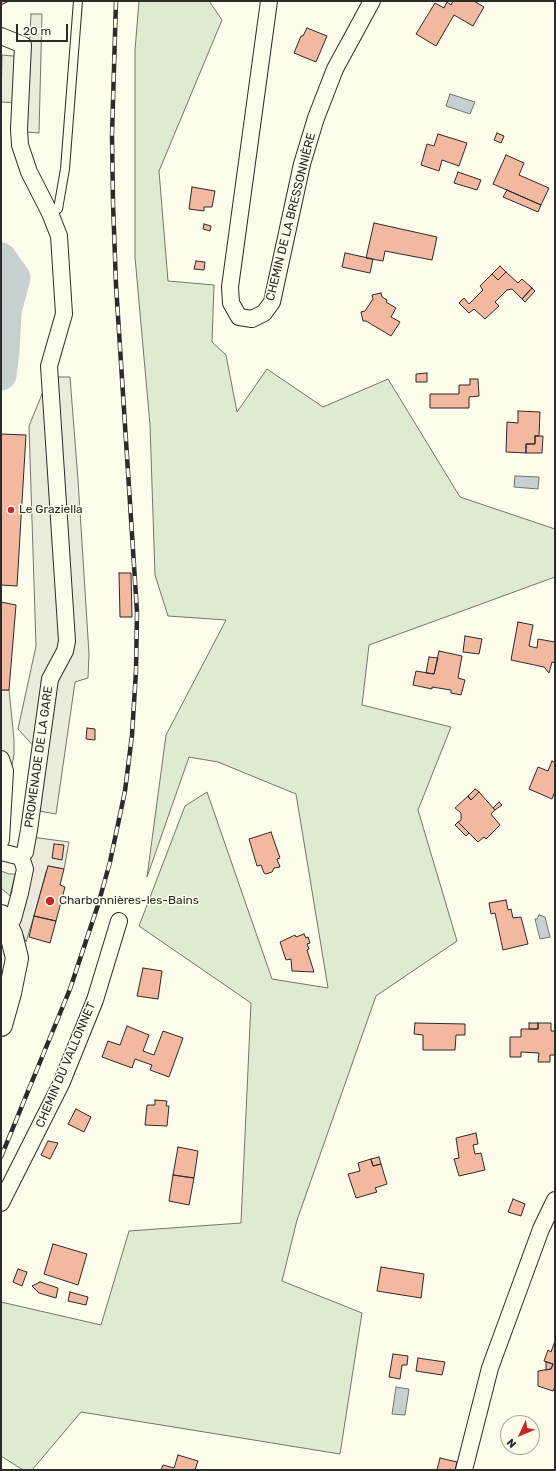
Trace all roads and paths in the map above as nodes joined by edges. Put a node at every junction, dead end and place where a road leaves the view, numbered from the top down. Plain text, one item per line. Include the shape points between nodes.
1 (78, 1) edge
2 (268, 1) edge
3 (372, 1) edge
4 (1, 36) edge
5 (50, 213) junction
6 (1, 759) edge
7 (1, 840) edge
8 (1, 852) edge
9 (21, 857) junction
10 (4, 919) edge
11 (119, 921) dead end
12 (1, 1025) edge
13 (555, 1200) edge
14 (1, 1203) edge
15 (464, 1470) edge

1 - 5 lane via 65,169 58,209
2 - 3 street, CHEMIN DE LA BRESSONNIÈRE via 230,287 230,303 239,316 252,319 264,313 272,302 302,164 316,118 335,69
4 - 5 street, PROMENADE DE LA GARE via 23,45 20,146 29,172
5 - 9 street, PROMENADE DE LA GARE via 58,236 64,314 49,366 67,641 65,651 50,679 29,830 25,852
6 - 7 street via 5,771
8 - 9 street
9 - 10 street via 25,869 13,919
10 - 12 street via 11,934 16,958
11 - 14 street, CHEMIN DU VALLONNET via 95,1000 61,1084
13 - 15 street via 541,1229 490,1368

